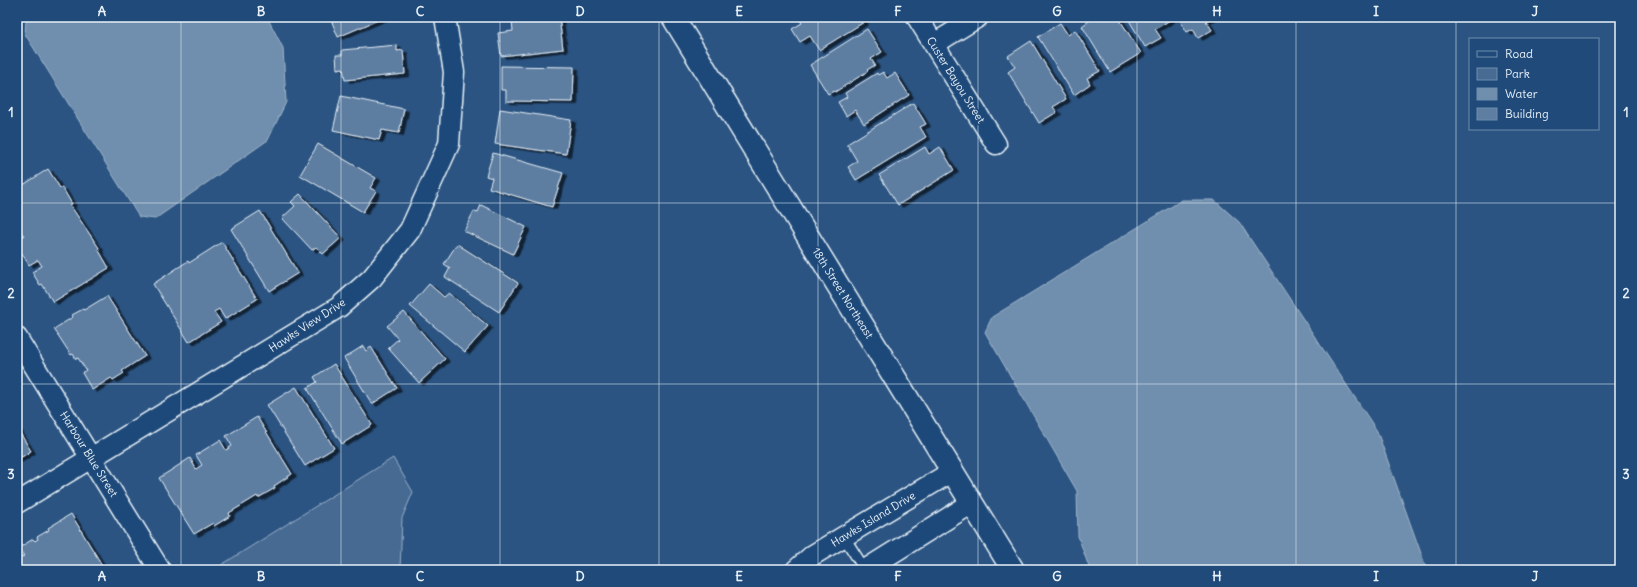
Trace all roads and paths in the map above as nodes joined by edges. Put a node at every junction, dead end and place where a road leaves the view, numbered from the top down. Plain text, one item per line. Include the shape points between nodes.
1 (445, 17) edge
2 (673, 17) edge
3 (917, 17) edge
4 (978, 17) edge
5 (934, 44) junction
6 (996, 144) dead end
7 (17, 338) edge
8 (91, 458) junction
9 (953, 471) junction
10 (17, 503) edge
11 (972, 503) junction
12 (844, 537) junction
13 (160, 570) edge
14 (796, 570) edge
15 (865, 570) edge
16 (1013, 570) edge

1 - 8 street, Hawks View Drive via 454,72 449,144 406,236 372,278 339,307
2 - 9 street, 18th Street Northeast
3 - 5 street, Custer Bayou Street
4 - 5 street
5 - 6 street, Custer Bayou Street
7 - 8 street, Harbour Blue Street
8 - 10 street, Hawks View Drive
8 - 13 street, Harbour Blue Street
9 - 11 street, 18th Street Northeast
9 - 12 street, Hawks Island Drive
11 - 15 street
11 - 16 street, 18th Street Northeast
12 - 14 street, Hawks Island Drive via 813,555
12 - 15 lane

